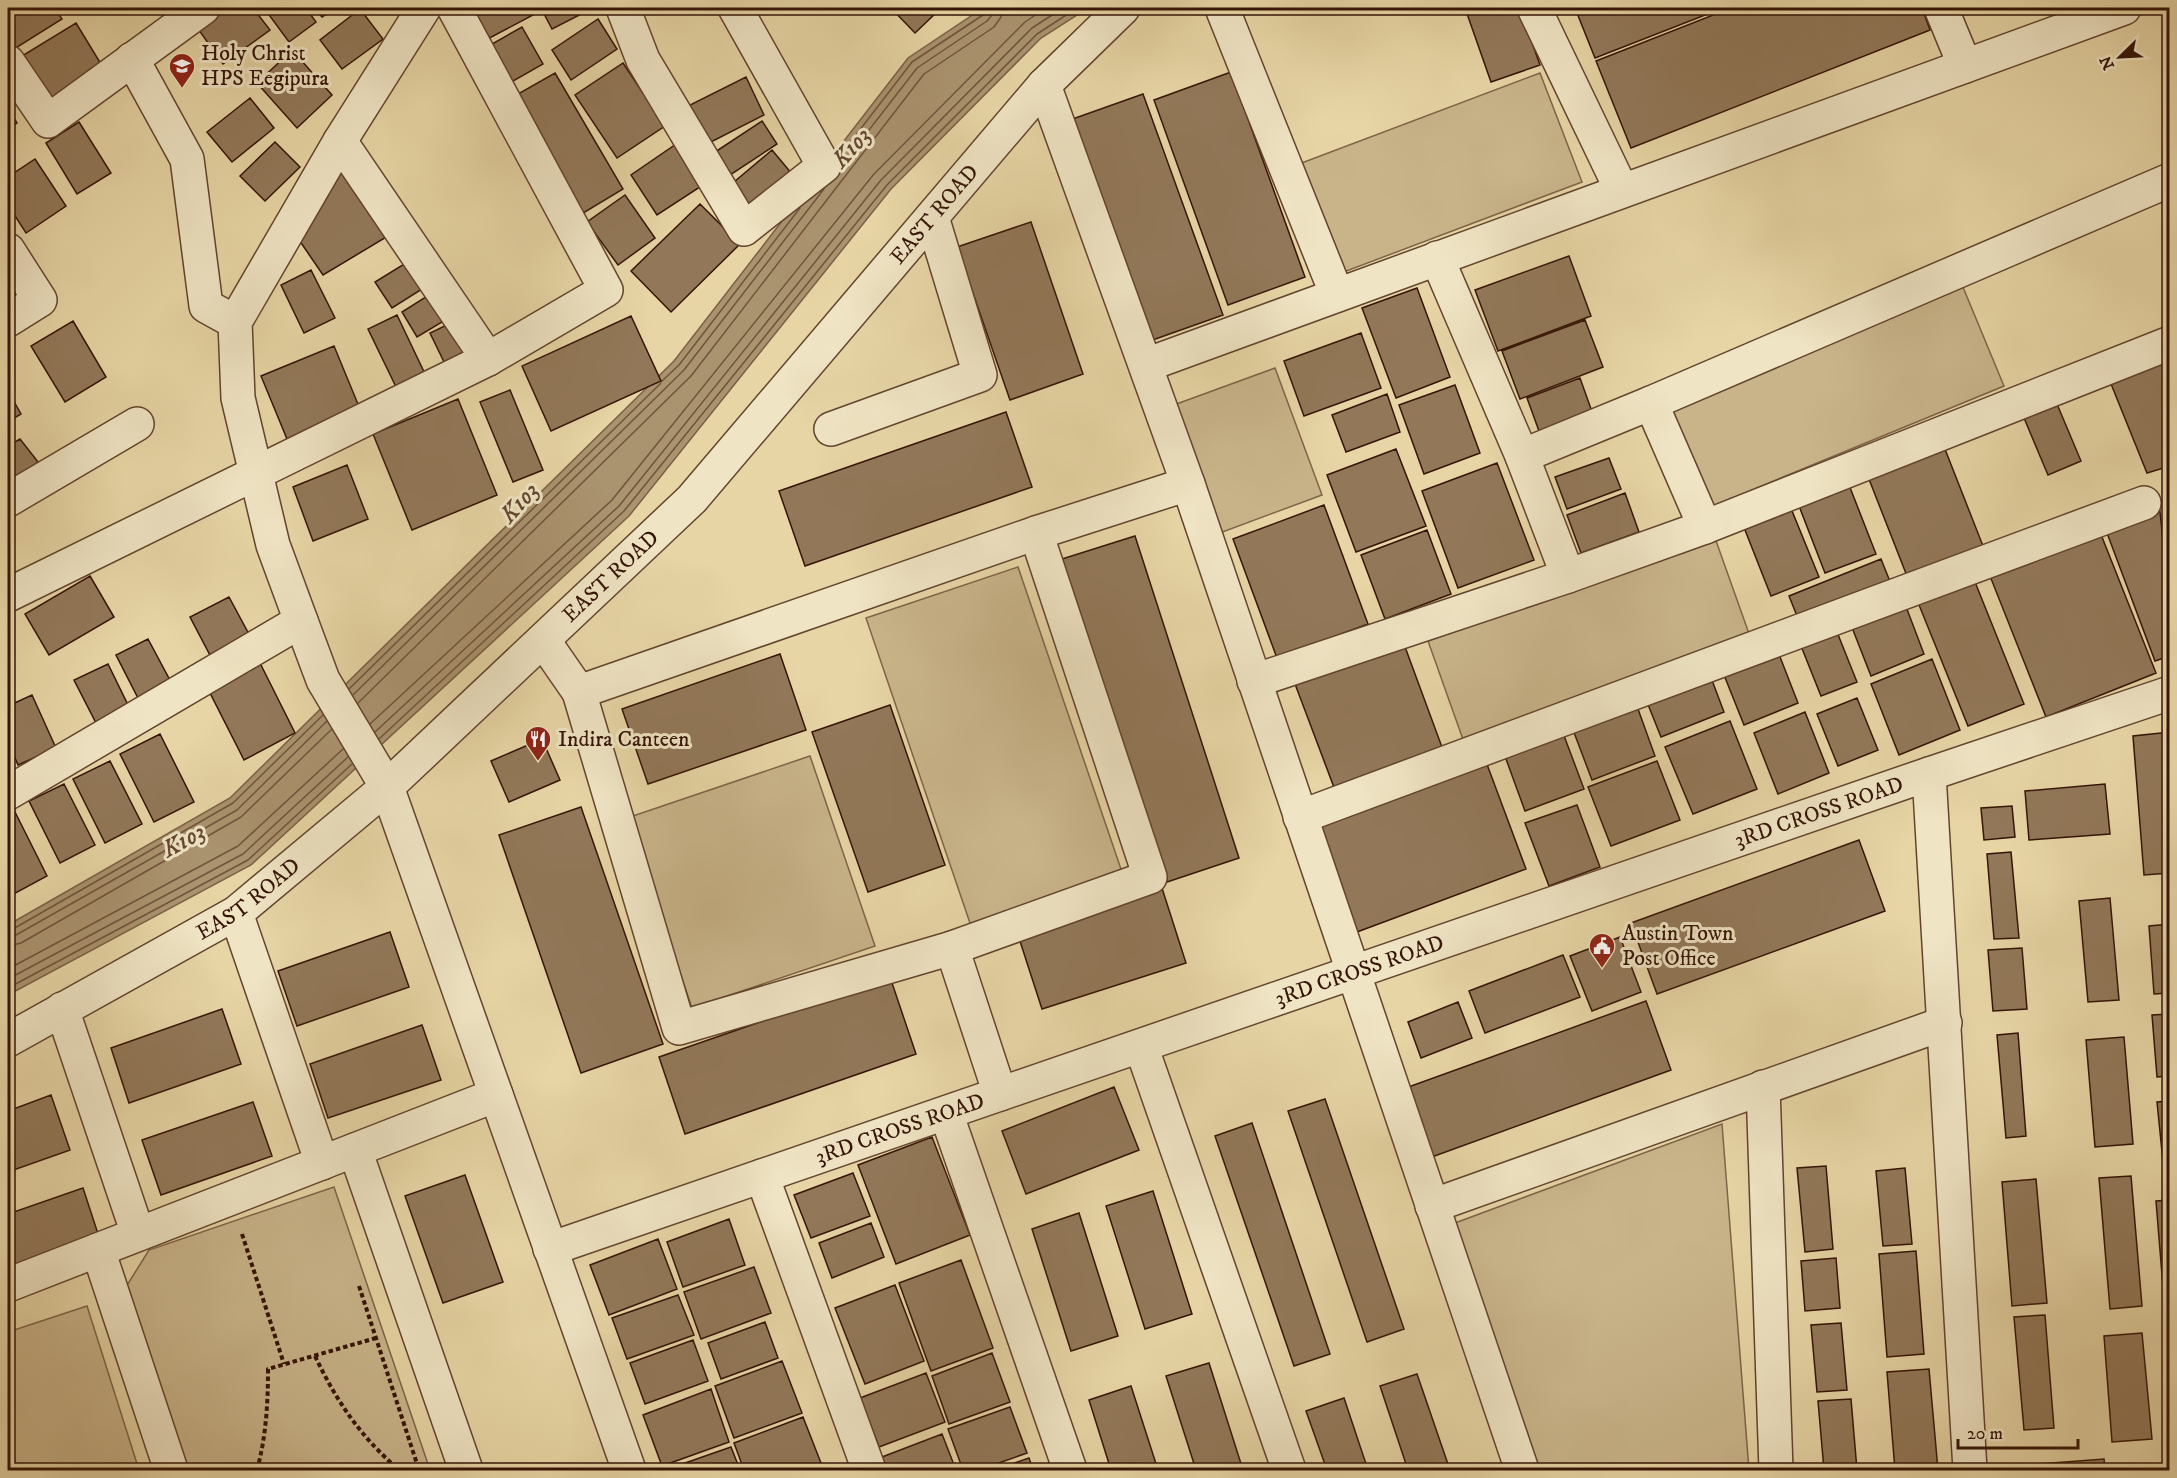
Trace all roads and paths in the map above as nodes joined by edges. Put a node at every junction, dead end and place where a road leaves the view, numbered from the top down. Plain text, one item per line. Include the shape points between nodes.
1 (202, 8) edge
2 (424, 8) edge
3 (454, 8) edge
4 (623, 8) edge
5 (735, 8) edge
6 (1123, 8) edge
7 (1222, 8) edge
8 (1534, 8) edge
9 (1941, 8) edge
10 (2124, 8) edge
11 (132, 59) junction
12 (8, 62) edge
13 (1965, 66) junction
14 (1044, 85) junction
15 (340, 141) junction
16 (2169, 180) edge
17 (1622, 191) junction
18 (932, 217) junction
19 (8, 250) edge
20 (1437, 258) junction
21 (1337, 295) junction
22 (8, 320) edge
23 (235, 322) junction
24 (2169, 343) edge
25 (488, 359) junction
26 (1146, 365) junction
27 (1651, 403) junction
28 (137, 424) dead end
29 (831, 429) dead end
30 (1522, 456) junction
31 (255, 473) junction
32 (1188, 484) junction
33 (8, 500) edge
34 (2144, 503) dead end
35 (1705, 527) junction
36 (1036, 533) junction
37 (1568, 576) junction
38 (8, 595) edge
39 (301, 621) junction
40 (543, 639) junction
41 (1254, 681) junction
42 (579, 692) junction
43 (2169, 693) edge
44 (1929, 774) junction
45 (387, 787) junction
46 (8, 793) edge
47 (1300, 817) junction
48 (236, 913) junction
49 (952, 948) junction
50 (1353, 973) junction
51 (62, 1009) junction
52 (1945, 1023) junction
53 (8, 1040) edge
54 (1141, 1046) junction
55 (1763, 1087) junction
56 (1000, 1094) junction
57 (496, 1095) junction
58 (946, 1113) junction
59 (355, 1150) junction
60 (322, 1163) junction
61 (762, 1176) junction
62 (1432, 1206) junction
63 (240, 1228) dead end
64 (138, 1234) junction
65 (550, 1249) junction
66 (98, 1250) junction
67 (359, 1284) dead end
68 (8, 1285) edge
69 (416, 1326) junction
70 (376, 1338) junction
71 (315, 1356) junction
72 (284, 1364) junction
73 (171, 1470) edge
74 (257, 1470) edge
75 (399, 1470) edge
76 (419, 1470) edge
77 (466, 1470) edge
78 (629, 1470) edge
79 (869, 1470) edge
80 (1070, 1470) edge
81 (1289, 1470) edge
82 (1522, 1470) edge
83 (1776, 1470) edge
84 (1970, 1470) edge

1 - 11 street
2 - 15 street
3 - 25 street via 606,290
4 - 5 street via 644,60 744,228 824,166
6 - 14 street, EAST ROAD
7 - 21 street
8 - 17 street
9 - 13 street
10 - 13 street
11 - 12 street via 48,121
11 - 23 street via 187,159 206,306
13 - 17 street
14 - 18 street, EAST ROAD
14 - 26 street
15 - 23 street
15 - 25 street
16 - 27 street
17 - 20 street
18 - 29 street via 980,375
18 - 40 street, EAST ROAD via 692,499
19 - 22 street via 40,300
20 - 21 street
20 - 30 street
21 - 26 street
23 - 31 street via 238,398
24 - 35 street
25 - 31 street
26 - 32 street
27 - 30 street
27 - 35 street
28 - 33 street
30 - 37 street
31 - 38 street
31 - 39 street via 273,545
32 - 36 street
32 - 41 street
34 - 47 street
35 - 37 street
36 - 42 street
36 - 49 street via 1150,877
37 - 41 street
39 - 45 street via 323,680
39 - 46 street
40 - 42 street
40 - 45 street, EAST ROAD
41 - 47 street
42 - 49 street via 680,1028
43 - 44 street, 3RD CROSS ROAD
44 - 50 street, 3RD CROSS ROAD
44 - 52 street
45 - 48 street, EAST ROAD
45 - 57 street
47 - 50 street
48 - 51 street, EAST ROAD
48 - 60 street
49 - 56 street
50 - 54 street, 3RD CROSS ROAD
50 - 62 street
51 - 53 street, EAST ROAD
51 - 64 street
52 - 55 street
52 - 84 street
54 - 56 street, 3RD CROSS ROAD
54 - 81 street
55 - 62 street
55 - 83 street
56 - 58 street, 3RD CROSS ROAD
57 - 59 street
57 - 65 street
58 - 61 street, 3RD CROSS ROAD
58 - 80 street
59 - 60 street
59 - 69 street
60 - 64 street
61 - 65 street, 3RD CROSS ROAD
61 - 79 street
62 - 82 street
63 - 72 path
64 - 66 street
65 - 78 street
66 - 68 street
66 - 73 street
67 - 70 path
69 - 70 path
69 - 77 street
70 - 71 path
70 - 76 path
71 - 72 path
71 - 75 path via 352,1422
72 - 74 path via 268,1369 268,1410

